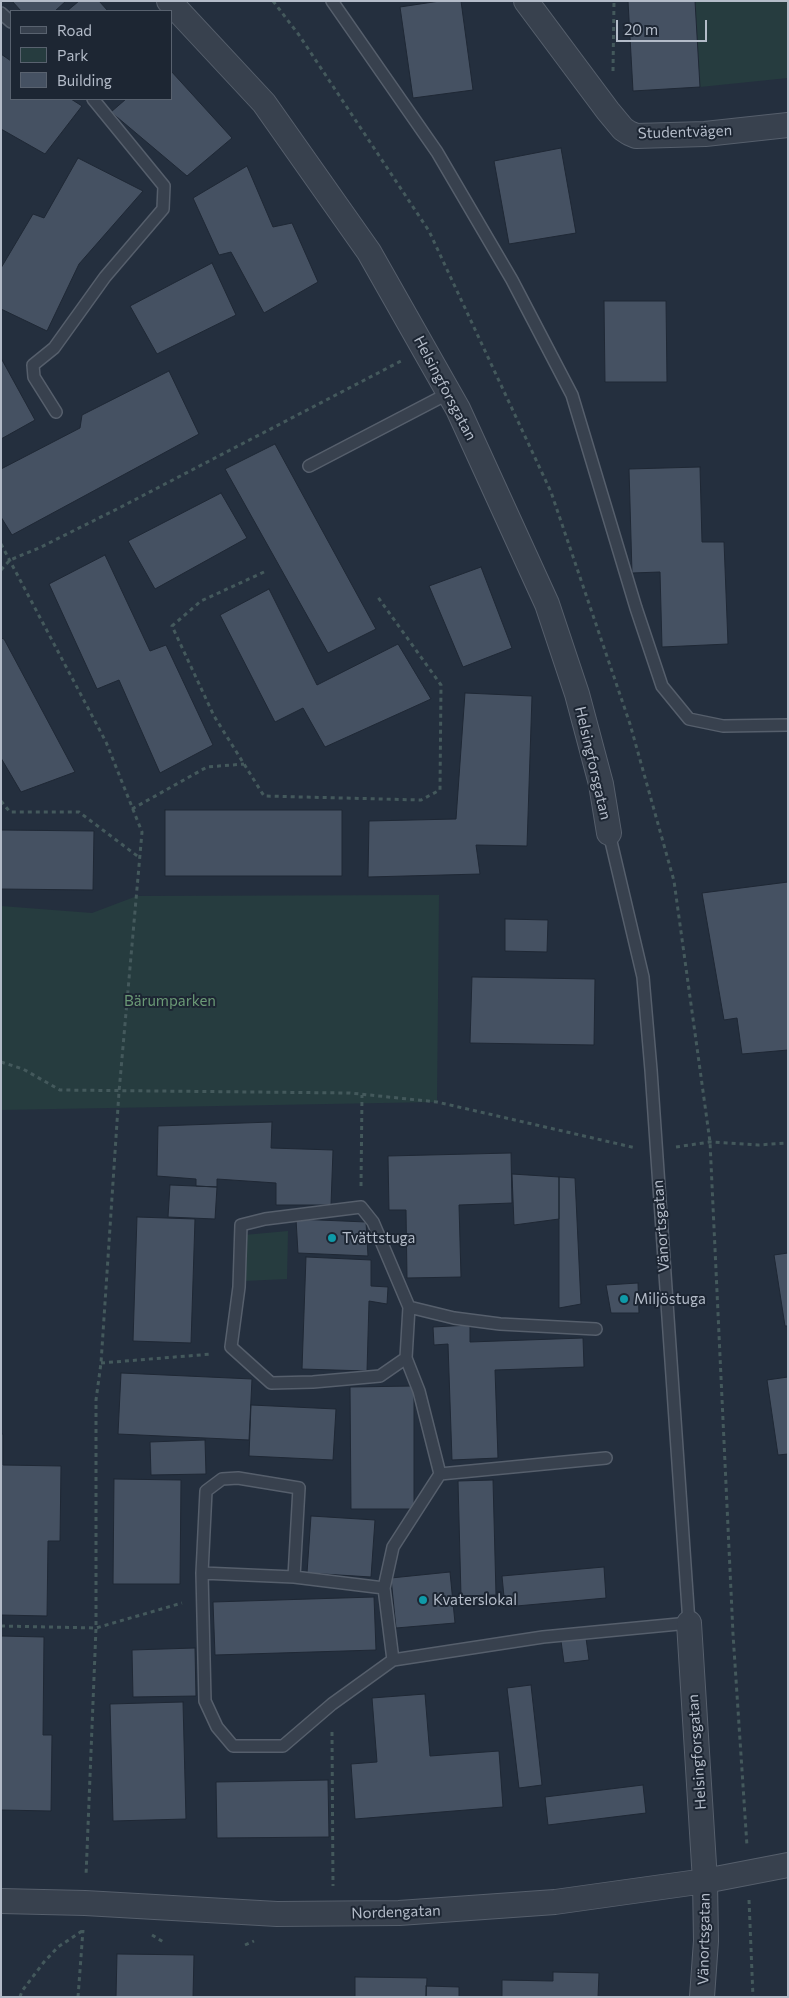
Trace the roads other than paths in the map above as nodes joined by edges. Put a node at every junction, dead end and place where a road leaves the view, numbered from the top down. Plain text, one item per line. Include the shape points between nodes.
1 (169, 1) edge
2 (332, 1) edge
3 (526, 1) edge
4 (94, 100) edge
5 (788, 125) edge
6 (450, 393) junction
7 (56, 412) dead end
8 (309, 466) dead end
9 (788, 725) edge
10 (609, 833) joint
11 (410, 1307) junction
12 (596, 1329) dead end
13 (406, 1358) junction
14 (606, 1458) dead end
15 (440, 1474) junction
16 (202, 1574) junction
17 (294, 1577) junction
18 (384, 1588) junction
19 (689, 1623) junction
20 (393, 1660) junction
21 (788, 1865) edge
22 (705, 1881) junction
23 (1, 1901) edge
24 (702, 1997) edge

1 - 6 street, Helsingforsgatan via 264,103 369,252
2 - 9 lane via 437,152 512,280 572,395 662,686 689,718 722,726
3 - 5 street, Studentvägen via 608,111 629,133 636,136 705,134
4 - 7 lane via 164,186 163,209 105,277 54,348 33,365 34,377
6 - 8 lane
6 - 10 street, Helsingforsgatan via 547,604 577,694 601,784
10 - 19 lane, Vänortsgatan via 643,977
11 - 12 lane via 454,1318 500,1324
11 - 13 lane
11 - 13 lane via 372,1222 361,1207 241,1225 240,1287 231,1347 272,1384 380,1376
13 - 15 lane via 419,1391
14 - 15 lane
15 - 18 lane via 393,1547
16 - 17 lane
16 - 17 lane via 206,1491 222,1479 238,1478 298,1488
16 - 20 lane via 205,1701 217,1727 232,1746 283,1746 332,1704
17 - 18 lane
18 - 20 lane
19 - 20 lane via 543,1637
19 - 22 street, Helsingforsgatan
21 - 22 street, Nordengatan
22 - 23 street, Nordengatan via 555,1902 399,1913 277,1914
22 - 24 street, Vänortsgatan via 706,1941

